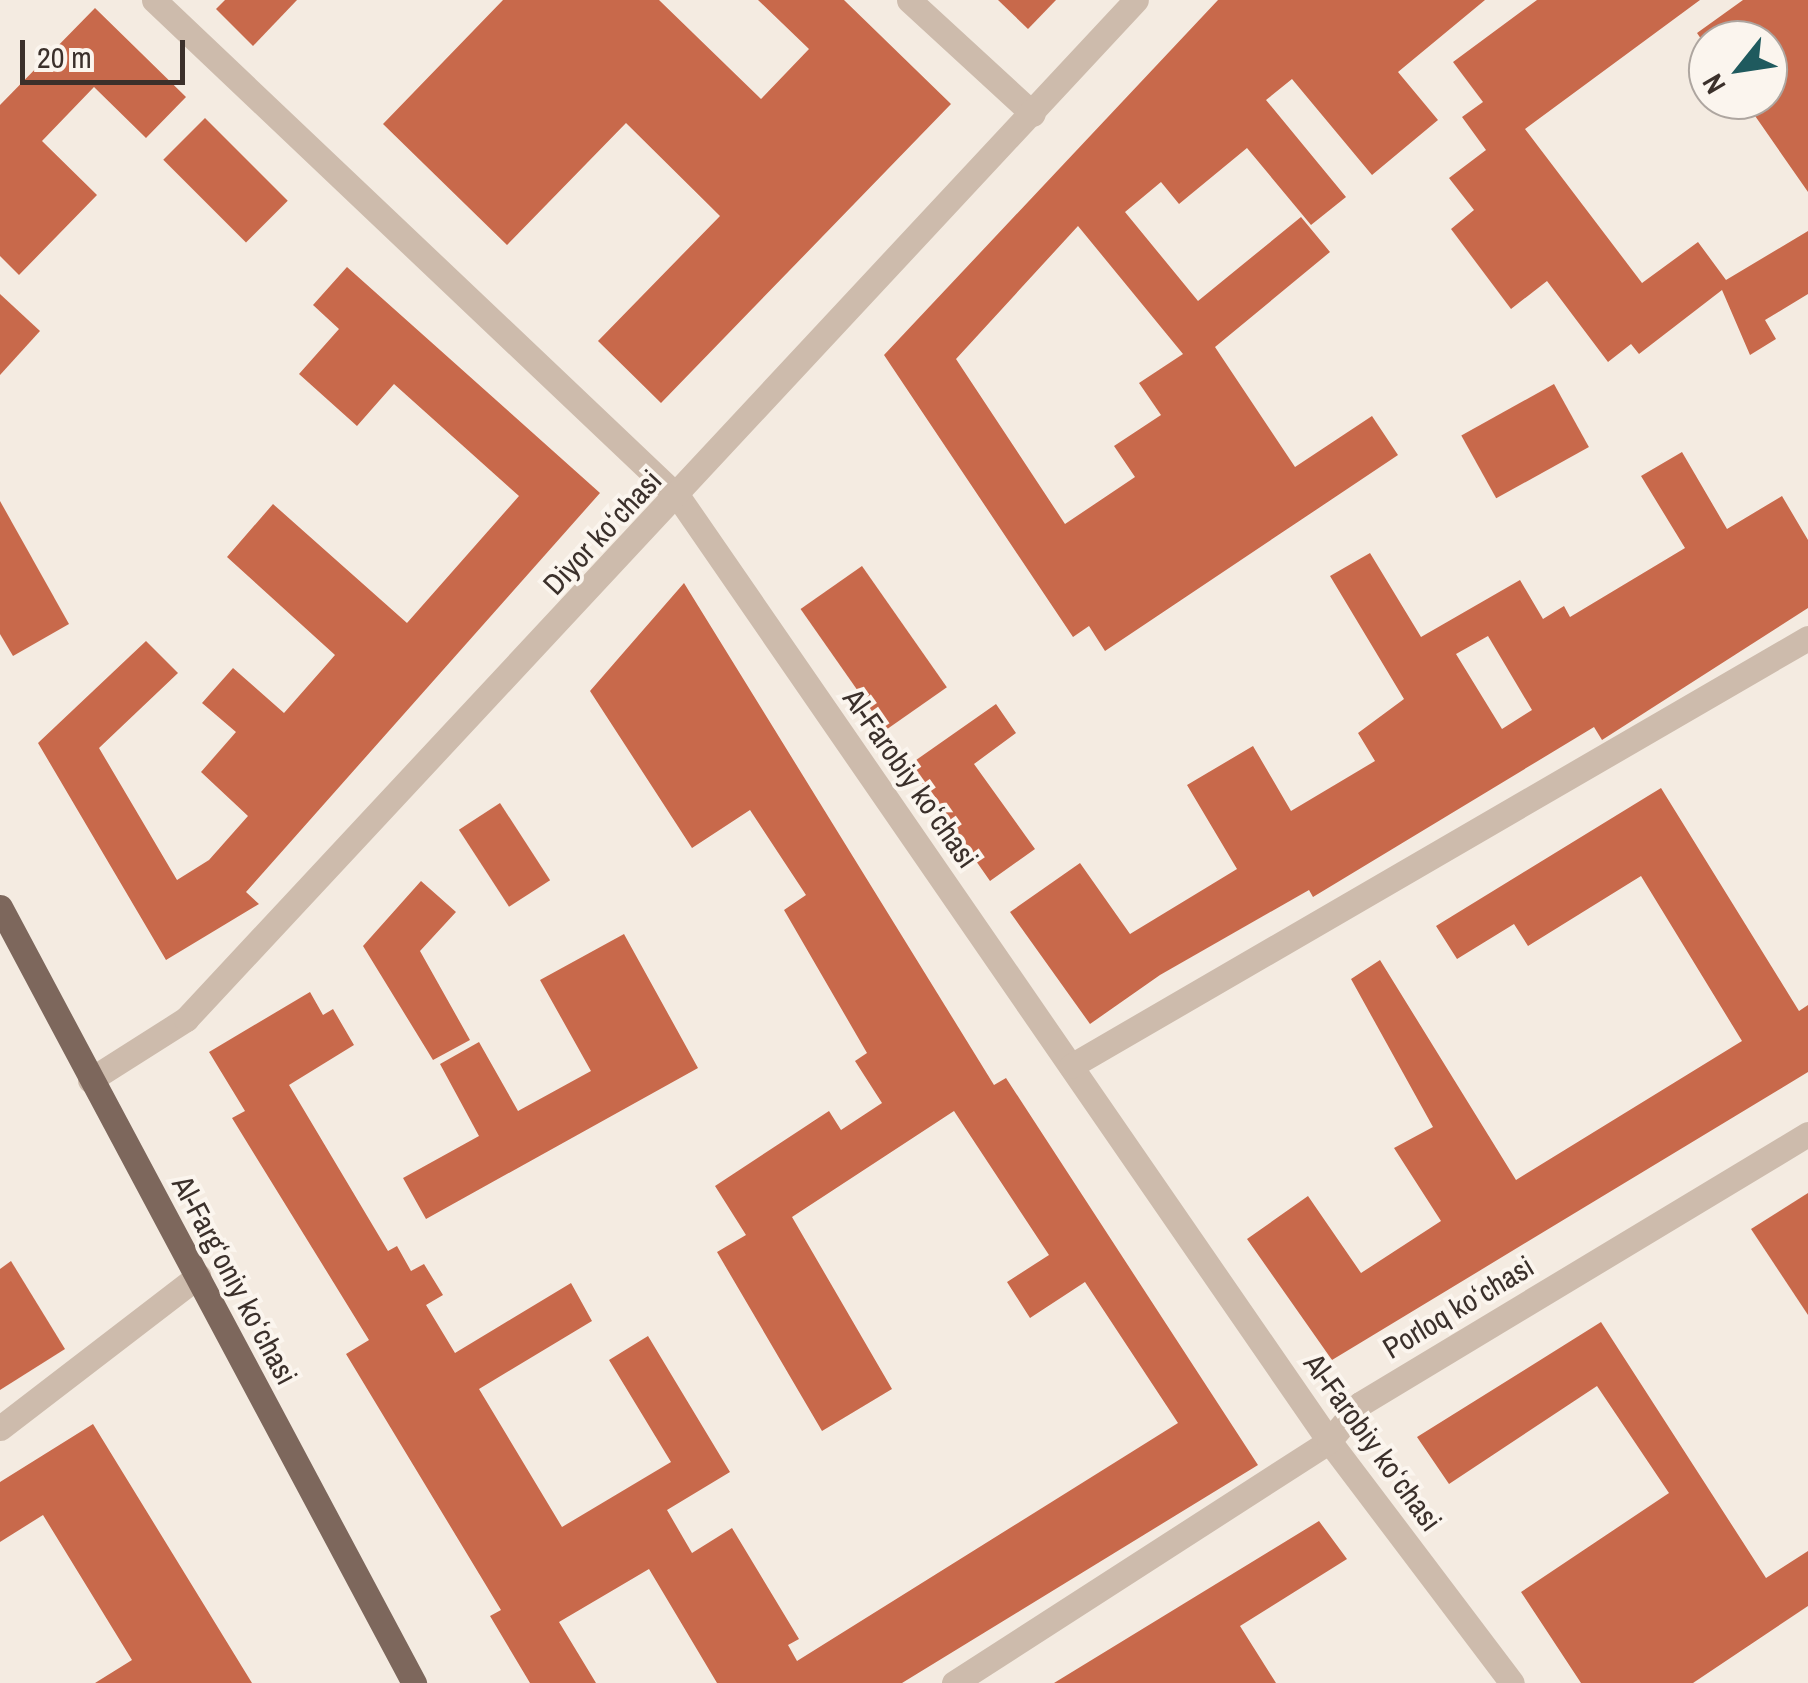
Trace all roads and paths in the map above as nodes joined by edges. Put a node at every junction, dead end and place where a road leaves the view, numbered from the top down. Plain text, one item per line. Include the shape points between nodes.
1 (154, 0) edge
2 (909, 0) edge
3 (1136, 0) edge
4 (1033, 114) junction
5 (679, 498) junction
6 (1808, 638) edge
7 (0, 907) edge
8 (1071, 1066) junction
9 (90, 1080) junction
10 (1808, 1134) edge
11 (198, 1276) junction
12 (0, 1428) edge
13 (1329, 1441) junction
14 (414, 1683) edge
15 (954, 1683) edge
16 (1512, 1683) edge

1 - 5 street, Al-Farobiy koʻchasi
2 - 4 street
3 - 4 street, Diyor koʻchasi
4 - 5 street, Diyor koʻchasi
5 - 8 street, Al-Farobiy koʻchasi
5 - 9 street, Diyor koʻchasi via 186,1019
6 - 8 street
7 - 9 main road, Al-Fargʻoniy koʻchasi
8 - 13 street, Al-Farobiy koʻchasi
9 - 11 main road, Al-Fargʻoniy koʻchasi
10 - 13 street, Porloq koʻchasi via 1360,1404
11 - 12 street
11 - 14 main road, Al-Fargʻoniy koʻchasi
13 - 15 street, Porloq koʻchasi
13 - 16 street, Al-Farobiy koʻchasi

